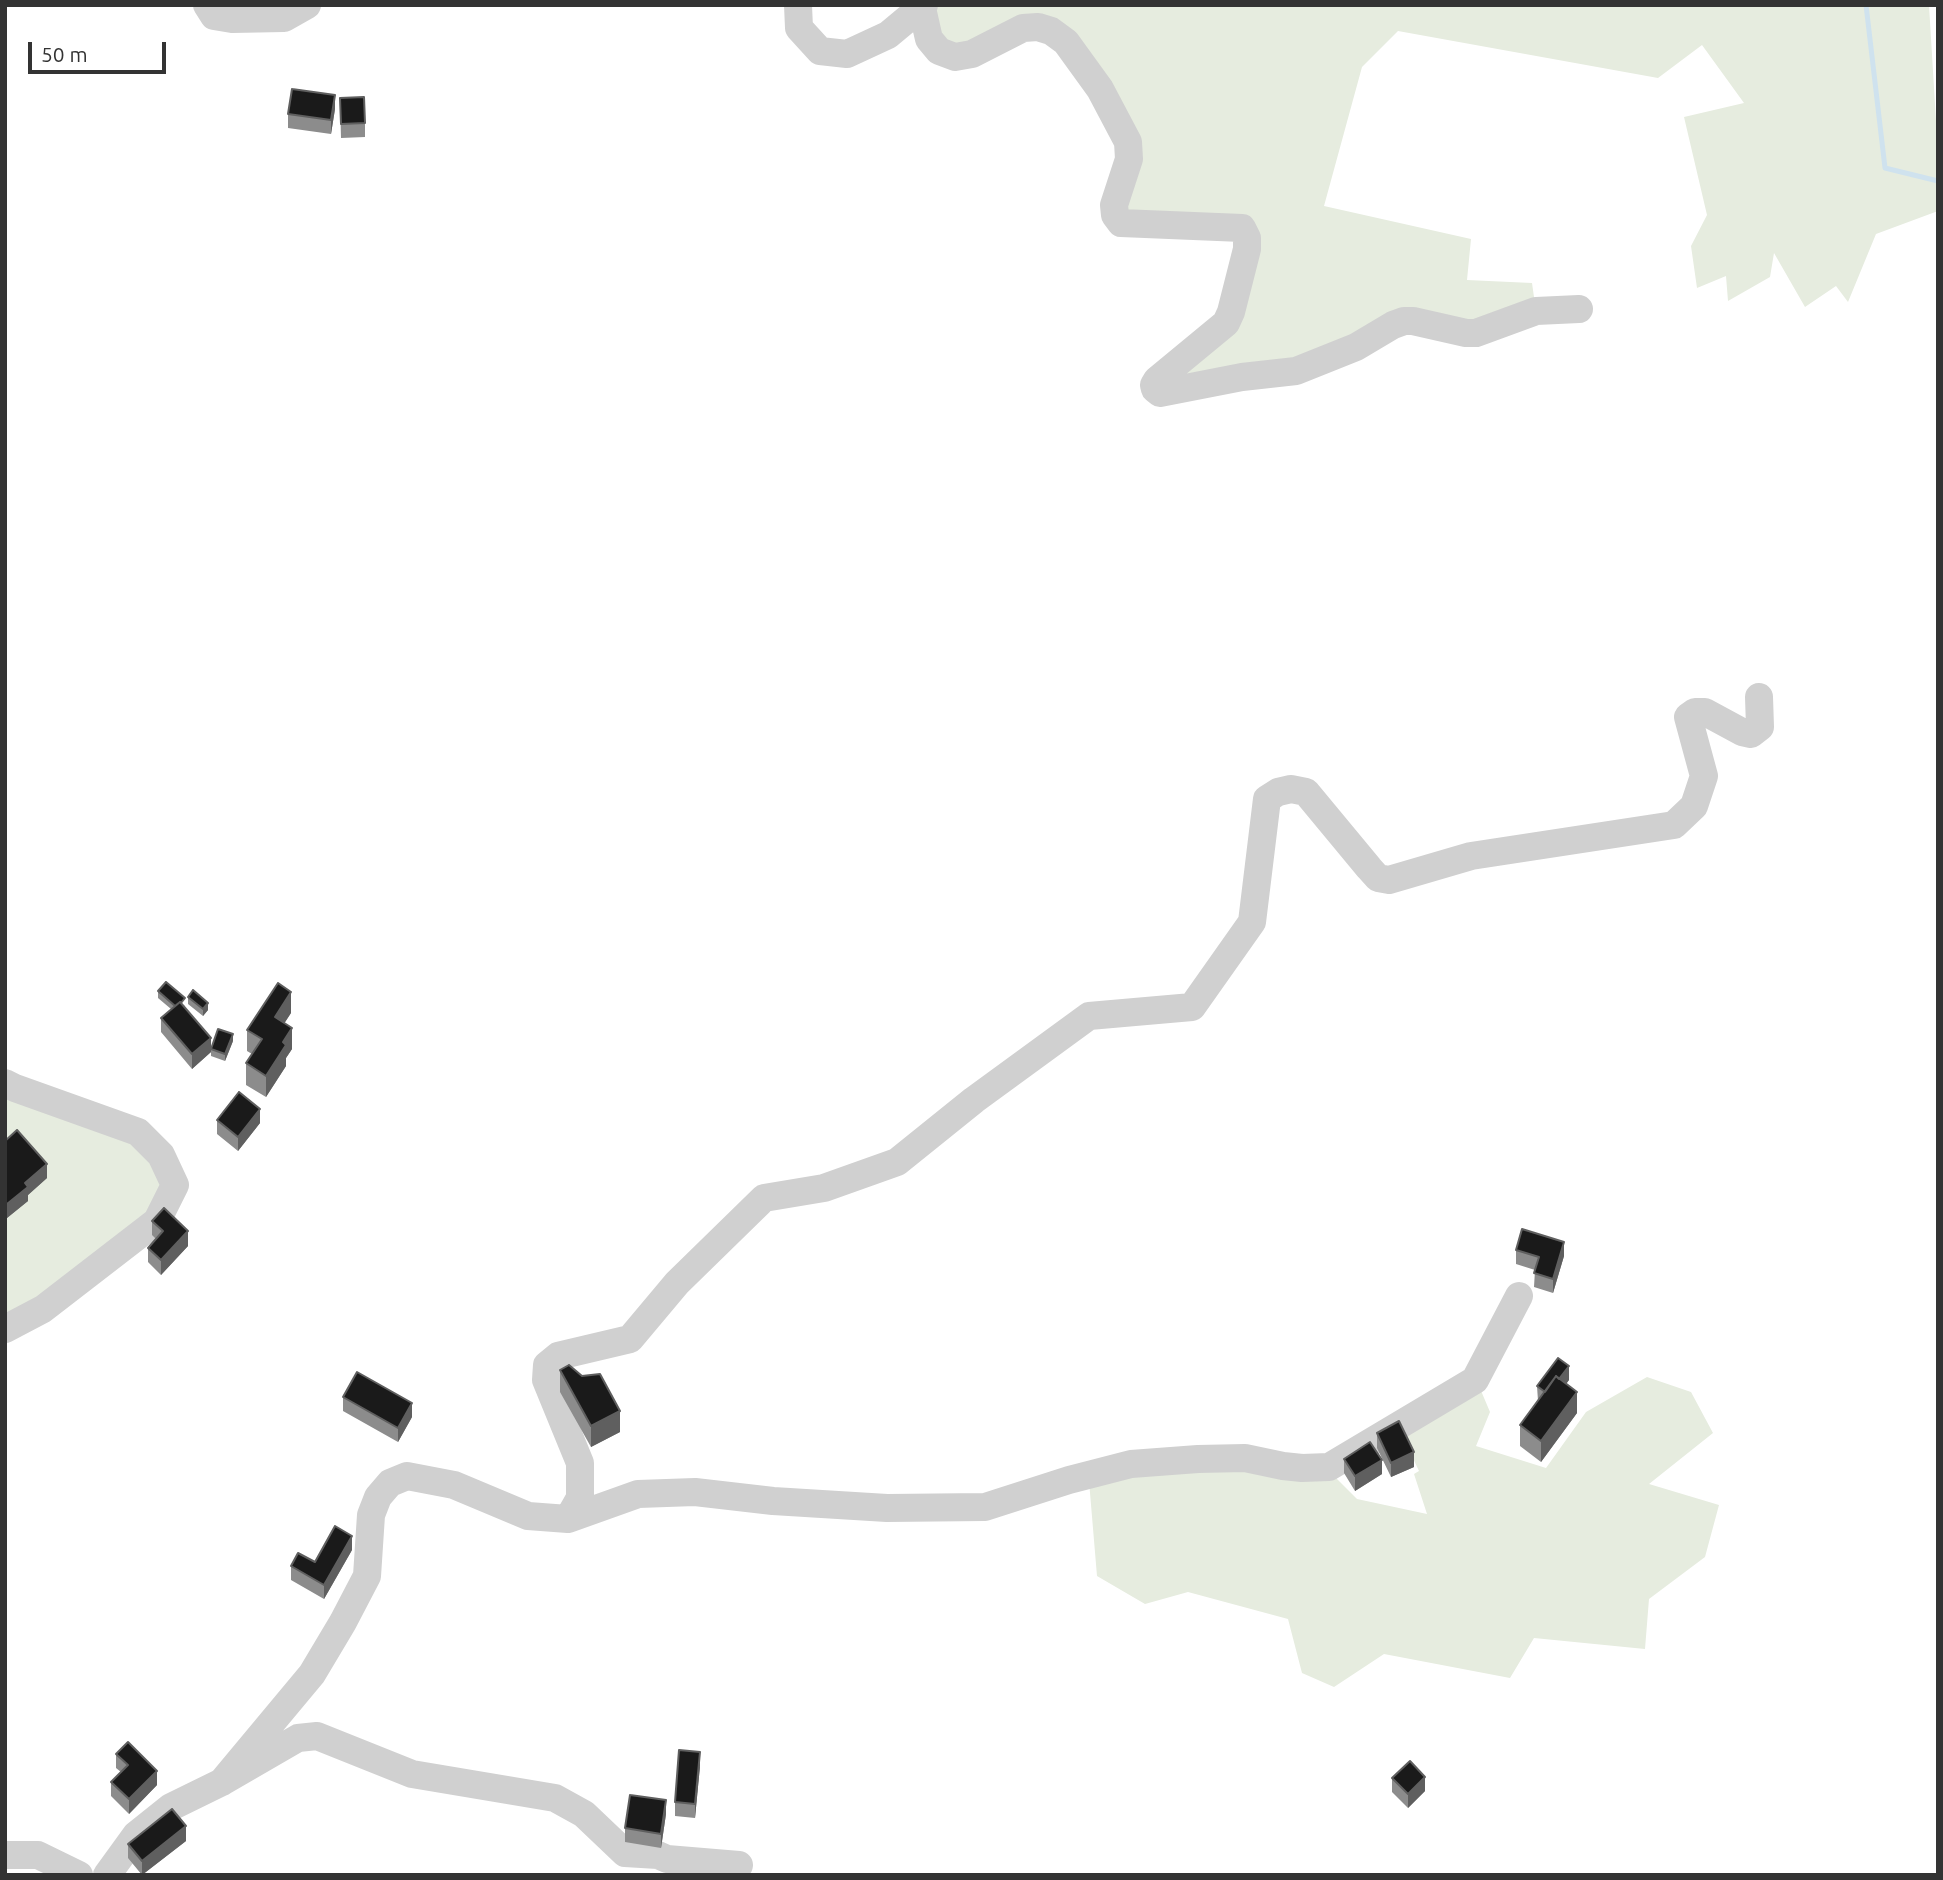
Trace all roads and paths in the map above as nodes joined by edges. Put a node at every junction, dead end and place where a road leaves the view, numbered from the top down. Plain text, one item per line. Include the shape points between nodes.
1 (207, 5) edge
2 (307, 5) edge
3 (799, 5) edge
4 (923, 6) edge
5 (1578, 309) dead end
6 (1759, 697) dead end
7 (5, 1083) edge
8 (1520, 1296) dead end
9 (5, 1329) edge
10 (568, 1519) junction
11 (222, 1782) junction
12 (5, 1856) edge
13 (739, 1864) dead end
14 (79, 1875) edge
15 (107, 1875) edge

1 - 2 street via 214,16 232,19 284,18
3 - 4 street via 799,28 820,51 847,54 888,35
4 - 5 street via 929,39 939,51 955,57 972,54 1023,28 1051,31 1066,42 1100,89 1128,142 1129,159 1114,205 1121,223 1242,228 1247,249 1226,324 1157,380 1154,385 1160,393 1296,371 1404,321 1476,333 1536,311
6 - 10 street via 1760,727 1751,734 1705,712 1688,717 1704,776 1694,806 1674,825 1471,856 1389,880 1378,878 1306,792 1278,792 1268,799 1252,922 1192,1007 1089,1016 897,1162 824,1188 764,1198 677,1283 630,1339 558,1356 547,1365 545,1380 580,1463 580,1498
7 - 9 street via 138,1132 161,1155 174,1185 157,1221 43,1309
8 - 10 street via 1475,1380 1329,1467 1283,1466 1245,1458 1131,1464 985,1507 887,1507 695,1492 638,1494
10 - 11 street via 528,1516 454,1485 407,1476 390,1483 371,1515 367,1576 344,1622 312,1674
11 - 13 street via 298,1738 317,1736 412,1774 555,1798 584,1814 625,1853
11 - 15 street via 171,1807 136,1835
12 - 14 street via 38,1855

